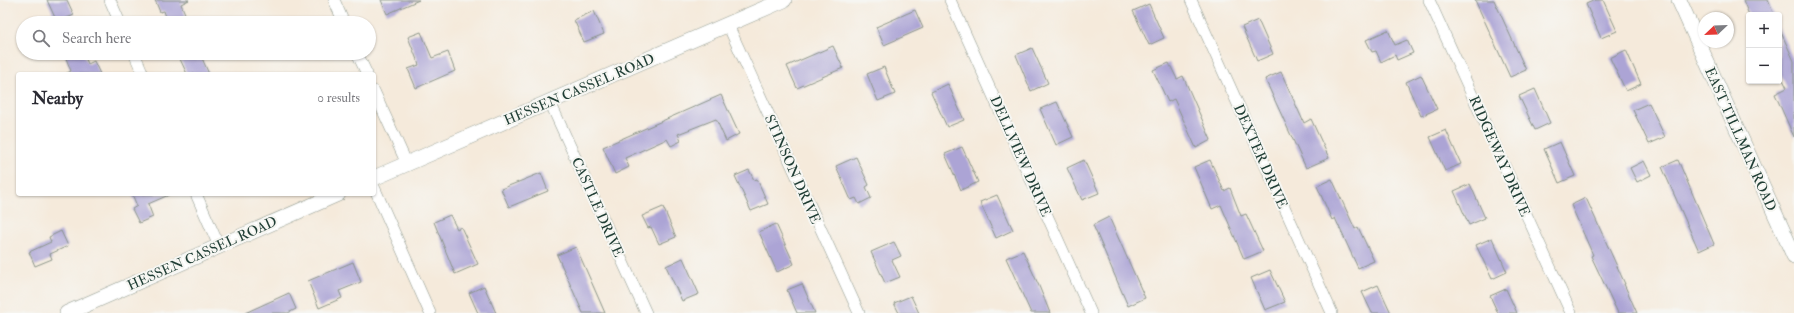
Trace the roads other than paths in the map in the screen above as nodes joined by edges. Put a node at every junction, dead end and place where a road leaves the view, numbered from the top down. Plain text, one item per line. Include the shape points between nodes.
1 (110, 0) edge
2 (334, 0) edge
3 (784, 0) edge
4 (950, 0) edge
5 (1191, 0) edge
6 (1429, 0) edge
7 (1679, 0) edge
8 (117, 16) edge
9 (341, 16) edge
10 (728, 25) junction
11 (137, 60) edge
12 (360, 60) edge
13 (142, 72) edge
14 (365, 72) edge
15 (376, 95) edge
16 (550, 102) junction
17 (407, 164) junction
18 (376, 177) edge
19 (376, 192) edge
20 (197, 196) edge
21 (333, 196) edge
22 (219, 246) junction
23 (1794, 256) edge
24 (67, 313) edge
25 (430, 313) edge
26 (646, 313) edge
27 (859, 313) edge
28 (1091, 313) edge
29 (1332, 313) edge
30 (1571, 313) edge

1 - 8 street
2 - 9 street
3 - 10 main road, HESSEN CASSEL ROAD
4 - 28 street, DELLVIEW DRIVE
5 - 29 street, DEXTER DRIVE
6 - 30 street, RIDGEWAY DRIVE
7 - 23 main road, EAST TILLMAN ROAD
10 - 16 main road, HESSEN CASSEL ROAD
10 - 27 street, STINSON DRIVE
11 - 13 street
12 - 14 street
15 - 17 street
16 - 17 main road, HESSEN CASSEL ROAD
16 - 26 street, CASTLE DRIVE
17 - 18 main road, HESSEN CASSEL ROAD
19 - 25 street
20 - 22 street
21 - 22 main road, HESSEN CASSEL ROAD
22 - 24 main road, HESSEN CASSEL ROAD

